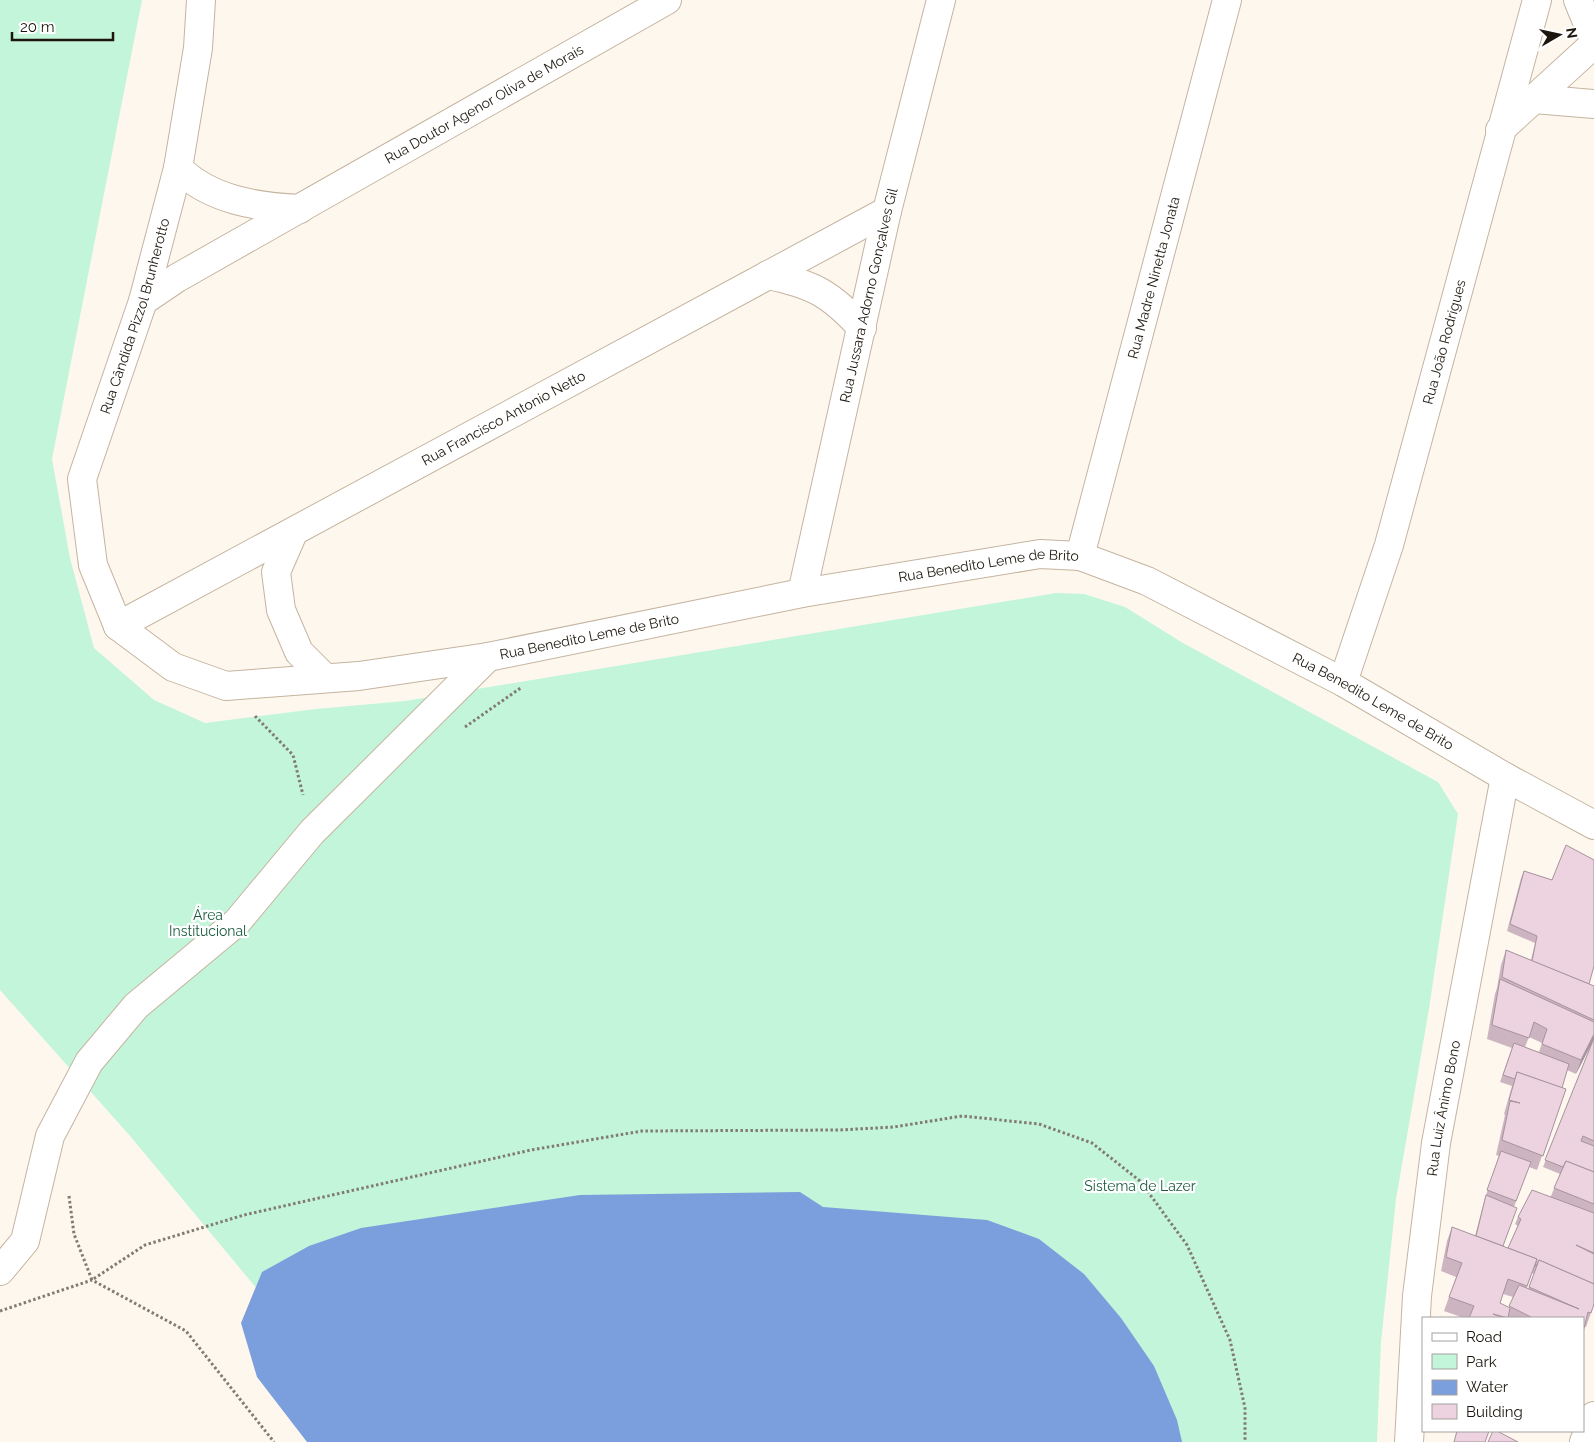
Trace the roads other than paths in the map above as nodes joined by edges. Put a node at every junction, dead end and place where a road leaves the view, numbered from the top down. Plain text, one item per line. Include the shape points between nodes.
1 (200, 0) edge
2 (667, 0) edge
3 (940, 0) edge
4 (1227, 0) edge
5 (1537, 0) edge
6 (1578, 0) edge
7 (1594, 39) edge
8 (1594, 44) edge
9 (1534, 98) junction
10 (1594, 104) edge
11 (1500, 130) junction
12 (178, 168) junction
13 (300, 209) junction
14 (887, 211) junction
15 (768, 275) junction
16 (143, 301) junction
17 (862, 328) junction
18 (293, 533) junction
19 (1080, 556) junction
20 (802, 593) junction
21 (118, 626) junction
22 (488, 657) junction
23 (325, 678) junction
24 (1343, 682) junction
25 (1505, 777) junction
26 (1594, 825) edge
27 (0, 1271) edge
28 (1594, 1416) edge
29 (1409, 1442) edge
30 (1584, 1442) edge

1 - 12 street, Rua Cândida Pizzol Brunherotto via 198,48
2 - 13 street, Rua Doutor Agenor Oliva de Morais
3 - 14 street, Rua Jussara Adorno Gonçalves Gil
4 - 19 street, Rua Madre Ninetta Jonata
5 - 11 street, Rua João Rodrigues
6 - 7 street
8 - 9 street
9 - 10 street
9 - 11 street
11 - 24 street, Rua João Rodrigues via 1389,545
12 - 13 street via 188,178 222,196 263,207
12 - 16 street, Rua Cândida Pizzol Brunherotto
13 - 16 street, Rua Doutor Agenor Oliva de Morais via 177,278
14 - 15 street, Rua Francisco Antonio Netto
14 - 17 street, Rua Jussara Adorno Gonçalves Gil
15 - 17 street via 791,279 839,302
15 - 18 street, Rua Francisco Antonio Netto
16 - 21 street, Rua Cândida Pizzol Brunherotto via 82,479 93,564
17 - 20 street, Rua Jussara Adorno Gonçalves Gil
18 - 21 street, Rua Francisco Antonio Netto
18 - 23 street via 276,572 282,610 299,652
19 - 20 street, Rua Benedito Leme de Brito via 1040,554
19 - 24 street, Rua Benedito Leme de Brito via 1147,581
20 - 22 street, Rua Benedito Leme de Brito
21 - 23 street, Rua Benedito Leme de Brito via 172,667 226,686
22 - 23 street, Rua Benedito Leme de Brito
22 - 27 street via 312,832 237,922 136,1006 89,1062 50,1136 25,1241
24 - 25 street, Rua Benedito Leme de Brito
25 - 26 street, Rua Benedito Leme de Brito
25 - 29 street, Rua Luiz Ânimo Bono via 1436,1143 1417,1296
28 - 30 street

